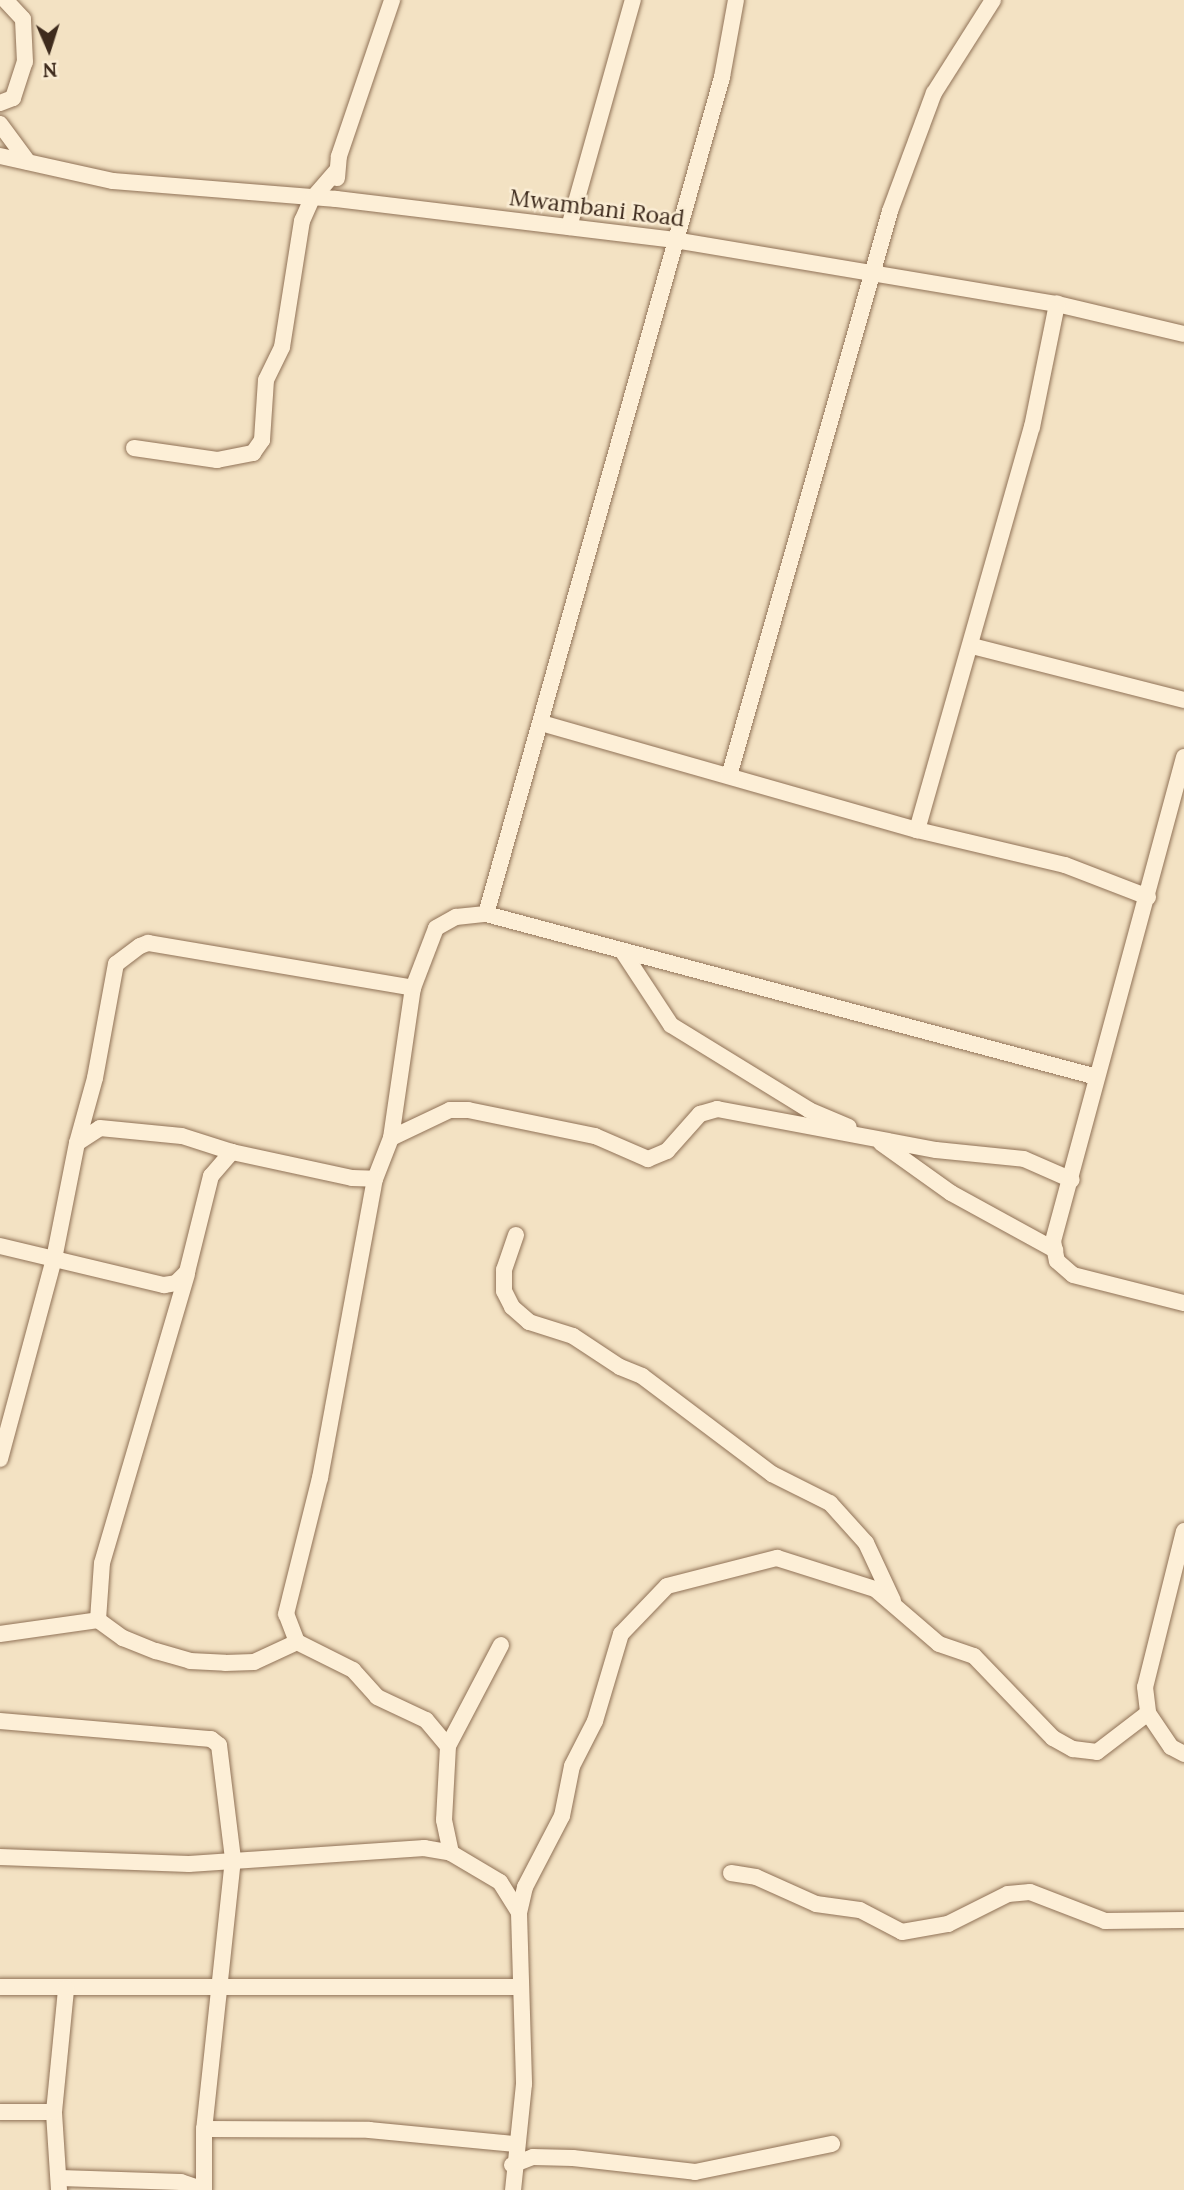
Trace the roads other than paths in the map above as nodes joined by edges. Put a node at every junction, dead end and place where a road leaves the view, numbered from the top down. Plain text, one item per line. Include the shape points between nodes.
1 (5, 0) edge
2 (392, 0) edge
3 (633, 0) edge
4 (736, 0) edge
5 (993, 0) edge
6 (0, 103) edge
7 (0, 124) edge
8 (0, 156) edge
9 (28, 162) junction
10 (337, 170) junction
11 (336, 198) junction
12 (312, 199) junction
13 (569, 227) junction
14 (674, 240) junction
15 (872, 270) junction
16 (1057, 304) junction
17 (1184, 334) edge
18 (134, 448) dead end
19 (972, 646) junction
20 (1184, 700) edge
21 (541, 723) junction
22 (1184, 757) edge
23 (729, 776) junction
24 (917, 830) junction
25 (1148, 897) junction
26 (486, 914) junction
27 (623, 952) junction
28 (413, 988) junction
29 (1097, 1077) junction
30 (391, 1138) junction
31 (876, 1139) junction
32 (77, 1143) junction
33 (232, 1152) junction
34 (375, 1179) junction
35 (1072, 1180) junction
36 (516, 1235) dead end
37 (0, 1246) edge
38 (1055, 1250) junction
39 (54, 1258) junction
40 (187, 1272) junction
41 (1184, 1303) edge
42 (0, 1459) edge
43 (1184, 1531) edge
44 (894, 1603) junction
45 (98, 1620) junction
46 (0, 1634) edge
47 (297, 1642) junction
48 (501, 1645) dead end
49 (1148, 1713) junction
50 (0, 1721) edge
51 (449, 1745) junction
52 (1184, 1754) edge
53 (452, 1853) junction
54 (0, 1857) edge
55 (233, 1859) junction
56 (731, 1873) dead end
57 (519, 1913) junction
58 (1184, 1920) edge
59 (217, 1986) junction
60 (0, 1987) edge
61 (519, 1987) junction
62 (65, 1989) junction
63 (0, 2112) edge
64 (54, 2112) junction
65 (204, 2129) junction
66 (515, 2144) junction
67 (832, 2144) dead end
68 (512, 2165) junction
69 (59, 2184) edge
70 (204, 2190) edge
71 (513, 2190) edge

1 - 6 street via 23,19 26,62 13,98
2 - 10 street
3 - 13 street
4 - 14 street via 722,77
5 - 15 street via 934,93
7 - 9 street
8 - 9 street, Mwambani Road
9 - 12 street, Mwambani Road via 113,181
10 - 11 street
10 - 12 street
11 - 12 street, Mwambani Road
11 - 13 street, Mwambani Road
12 - 18 street via 302,221 282,347 266,380 262,440 253,453 217,460
13 - 14 street, Mwambani Road
14 - 15 street, Mwambani Road
14 - 21 street
15 - 16 street, Mwambani Road
15 - 23 street via 807,513
16 - 17 street, Mwambani Road
16 - 19 street via 1032,427
19 - 20 street
19 - 24 street
21 - 23 street
21 - 26 street
22 - 25 street
23 - 24 street
24 - 25 street via 1065,865
25 - 29 street
26 - 27 street
26 - 28 street via 456,917 436,928
27 - 29 street
27 - 31 street via 671,1025 809,1110
28 - 30 street
28 - 32 street via 148,943 140,946 117,964 96,1078
29 - 35 street
30 - 31 street via 450,1110 468,1110 595,1136 648,1159 667,1151 708,1108
30 - 34 street
31 - 35 street via 1024,1159
31 - 38 street via 951,1193
32 - 33 street via 100,1128 182,1136
32 - 39 street
33 - 34 street
33 - 40 street via 211,1176
34 - 47 street via 320,1478 286,1614
35 - 38 street via 1053,1241
36 - 44 street via 504,1270 504,1291 512,1307 529,1322 573,1336 642,1376 772,1474 830,1503 866,1543
37 - 39 street
38 - 41 street via 1057,1261 1073,1275
39 - 40 street via 164,1285 176,1283
39 - 42 street
40 - 45 street via 102,1563
43 - 49 street via 1149,1656 1144,1687
44 - 49 street via 939,1644 974,1656 1054,1738 1073,1749 1097,1752
44 - 57 street via 875,1589 777,1558 667,1586 621,1634 595,1721 572,1766 562,1816 525,1887
45 - 46 street
45 - 47 street via 139,1645 190,1661 254,1662
47 - 51 street via 353,1670 377,1697 426,1720
48 - 51 street
49 - 52 street via 1171,1747
50 - 55 street via 211,1739 219,1745 222,1759
51 - 53 street via 443,1820
53 - 55 street via 424,1848
53 - 57 street via 500,1882
54 - 55 street via 190,1864
55 - 59 street
56 - 58 street via 756,1877 816,1904 860,1910 901,1932 948,1924 1008,1894 1030,1892 1105,1921
57 - 61 street
59 - 61 street
59 - 62 street
59 - 65 street
60 - 62 street
61 - 66 street via 524,2084
62 - 64 street
63 - 64 street
64 - 69 street
65 - 66 street via 369,2130
65 - 70 street
66 - 68 street
67 - 68 street via 695,2172 573,2158 533,2157
68 - 71 street
69 - 70 street via 181,2182

